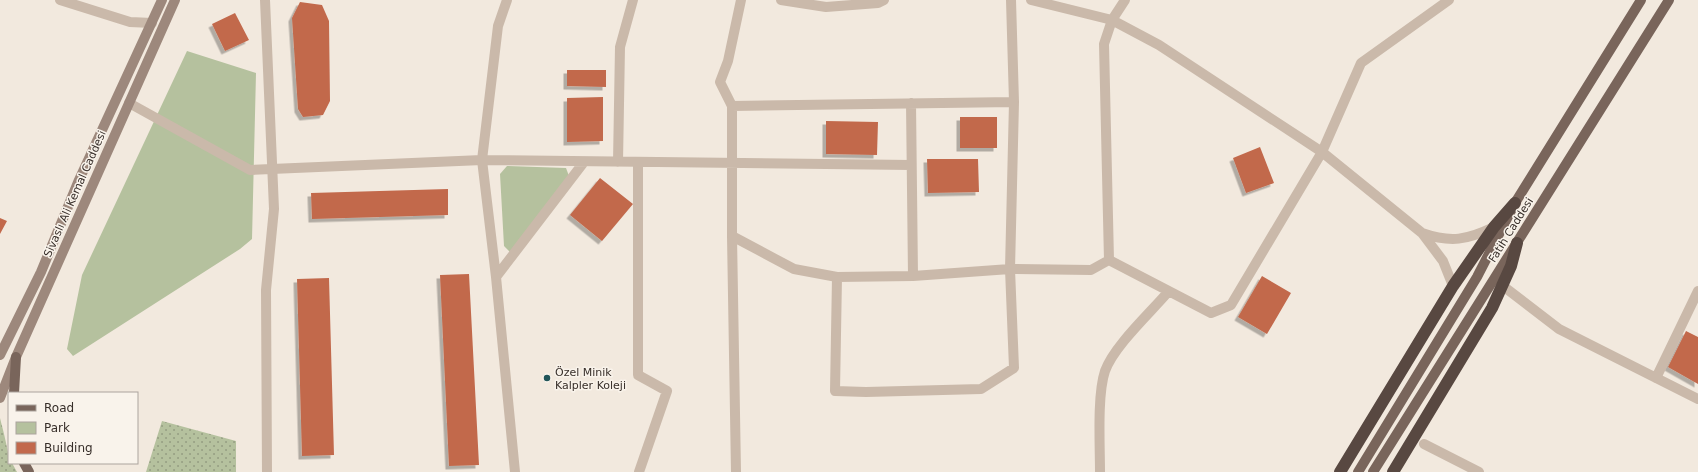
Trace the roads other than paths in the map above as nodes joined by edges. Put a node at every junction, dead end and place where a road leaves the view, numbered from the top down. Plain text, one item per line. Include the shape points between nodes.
1 (60, 0) edge
2 (162, 0) edge
3 (175, 0) edge
4 (265, 0) edge
5 (507, 0) edge
6 (633, 0) edge
7 (741, 0) edge
8 (781, 0) edge
9 (884, 0) edge
10 (1011, 0) edge
11 (1031, 0) edge
12 (1125, 0) edge
13 (1449, 0) edge
14 (1641, 0) edge
15 (1669, 0) edge
16 (1112, 20) junction
17 (152, 23) junction
18 (1014, 102) junction
19 (129, 103) junction
20 (911, 103) junction
21 (732, 106) junction
22 (1322, 152) junction
23 (482, 160) junction
24 (584, 162) junction
25 (618, 162) junction
26 (638, 162) junction
27 (732, 163) junction
28 (911, 166) junction
29 (272, 169) junction
30 (1515, 203) junction
31 (1494, 227) junction
32 (1422, 233) junction
33 (732, 236) junction
34 (1517, 243) junction
35 (1109, 260) junction
36 (1010, 270) junction
37 (913, 276) junction
38 (496, 277) junction
39 (837, 277) junction
40 (1453, 286) junction
41 (1503, 286) junction
42 (1698, 291) edge
43 (1168, 292) junction
44 (0, 355) edge
45 (16, 357) junction
46 (1656, 378) junction
47 (14, 392) edge
48 (0, 398) edge
49 (1698, 399) edge
50 (1424, 444) dead end
51 (267, 472) edge
52 (515, 472) edge
53 (639, 472) edge
54 (736, 472) edge
55 (1100, 472) edge
56 (1340, 472) edge
57 (1358, 472) edge
58 (1373, 472) edge
59 (1393, 472) edge
60 (1479, 472) edge

1 - 17 street via 130,22
2 - 17 main road, Sivaslı Ali Kemal Caddesi
3 - 19 main road, Sivaslı Ali Kemal Caddesi
4 - 29 street
5 - 23 street via 498,26
6 - 25 street via 620,47
7 - 21 street via 728,61 720,82
8 - 9 street via 826,7 878,3
10 - 18 street
11 - 16 street
12 - 16 street
13 - 22 street via 1361,62
14 - 30 main road, Fatih Caddesi
15 - 34 main road, Fatih Caddesi
16 - 22 street via 1159,45
16 - 35 street via 1104,44
17 - 44 main road, Sivaslı Ali Kemal Caddesi via 79,180 41,272
18 - 20 street
18 - 36 street
19 - 29 street via 250,170
19 - 45 main road, Sivaslı Ali Kemal Caddesi
20 - 21 street
20 - 28 street
21 - 27 street
22 - 32 street
22 - 43 street via 1231,305 1211,313
23 - 24 street
23 - 29 street
23 - 38 street
24 - 25 street
24 - 38 street
25 - 26 street
26 - 27 street
26 - 53 street via 638,375 668,391
27 - 28 street
27 - 33 street
28 - 37 street
29 - 51 street via 274,208 266,290
30 - 31 highway
30 - 57 main road, Fatih Caddesi via 1477,277
31 - 32 street via 1473,236 1453,240
31 - 40 highway
32 - 40 street via 1443,261
33 - 39 street via 794,269
33 - 54 street
34 - 41 highway
34 - 58 main road, Fatih Caddesi
35 - 36 street via 1091,270
35 - 43 street
36 - 37 street
36 - 39 street via 1014,368 981,389 835,391
37 - 39 street
38 - 52 street
40 - 56 highway
41 - 46 street via 1559,329
41 - 59 highway
42 - 46 street
43 - 55 street via 1114,354 1105,371 1101,401
45 - 47 main road
45 - 48 main road, Sivaslı Ali Kemal Caddesi
46 - 49 street
50 - 60 street

